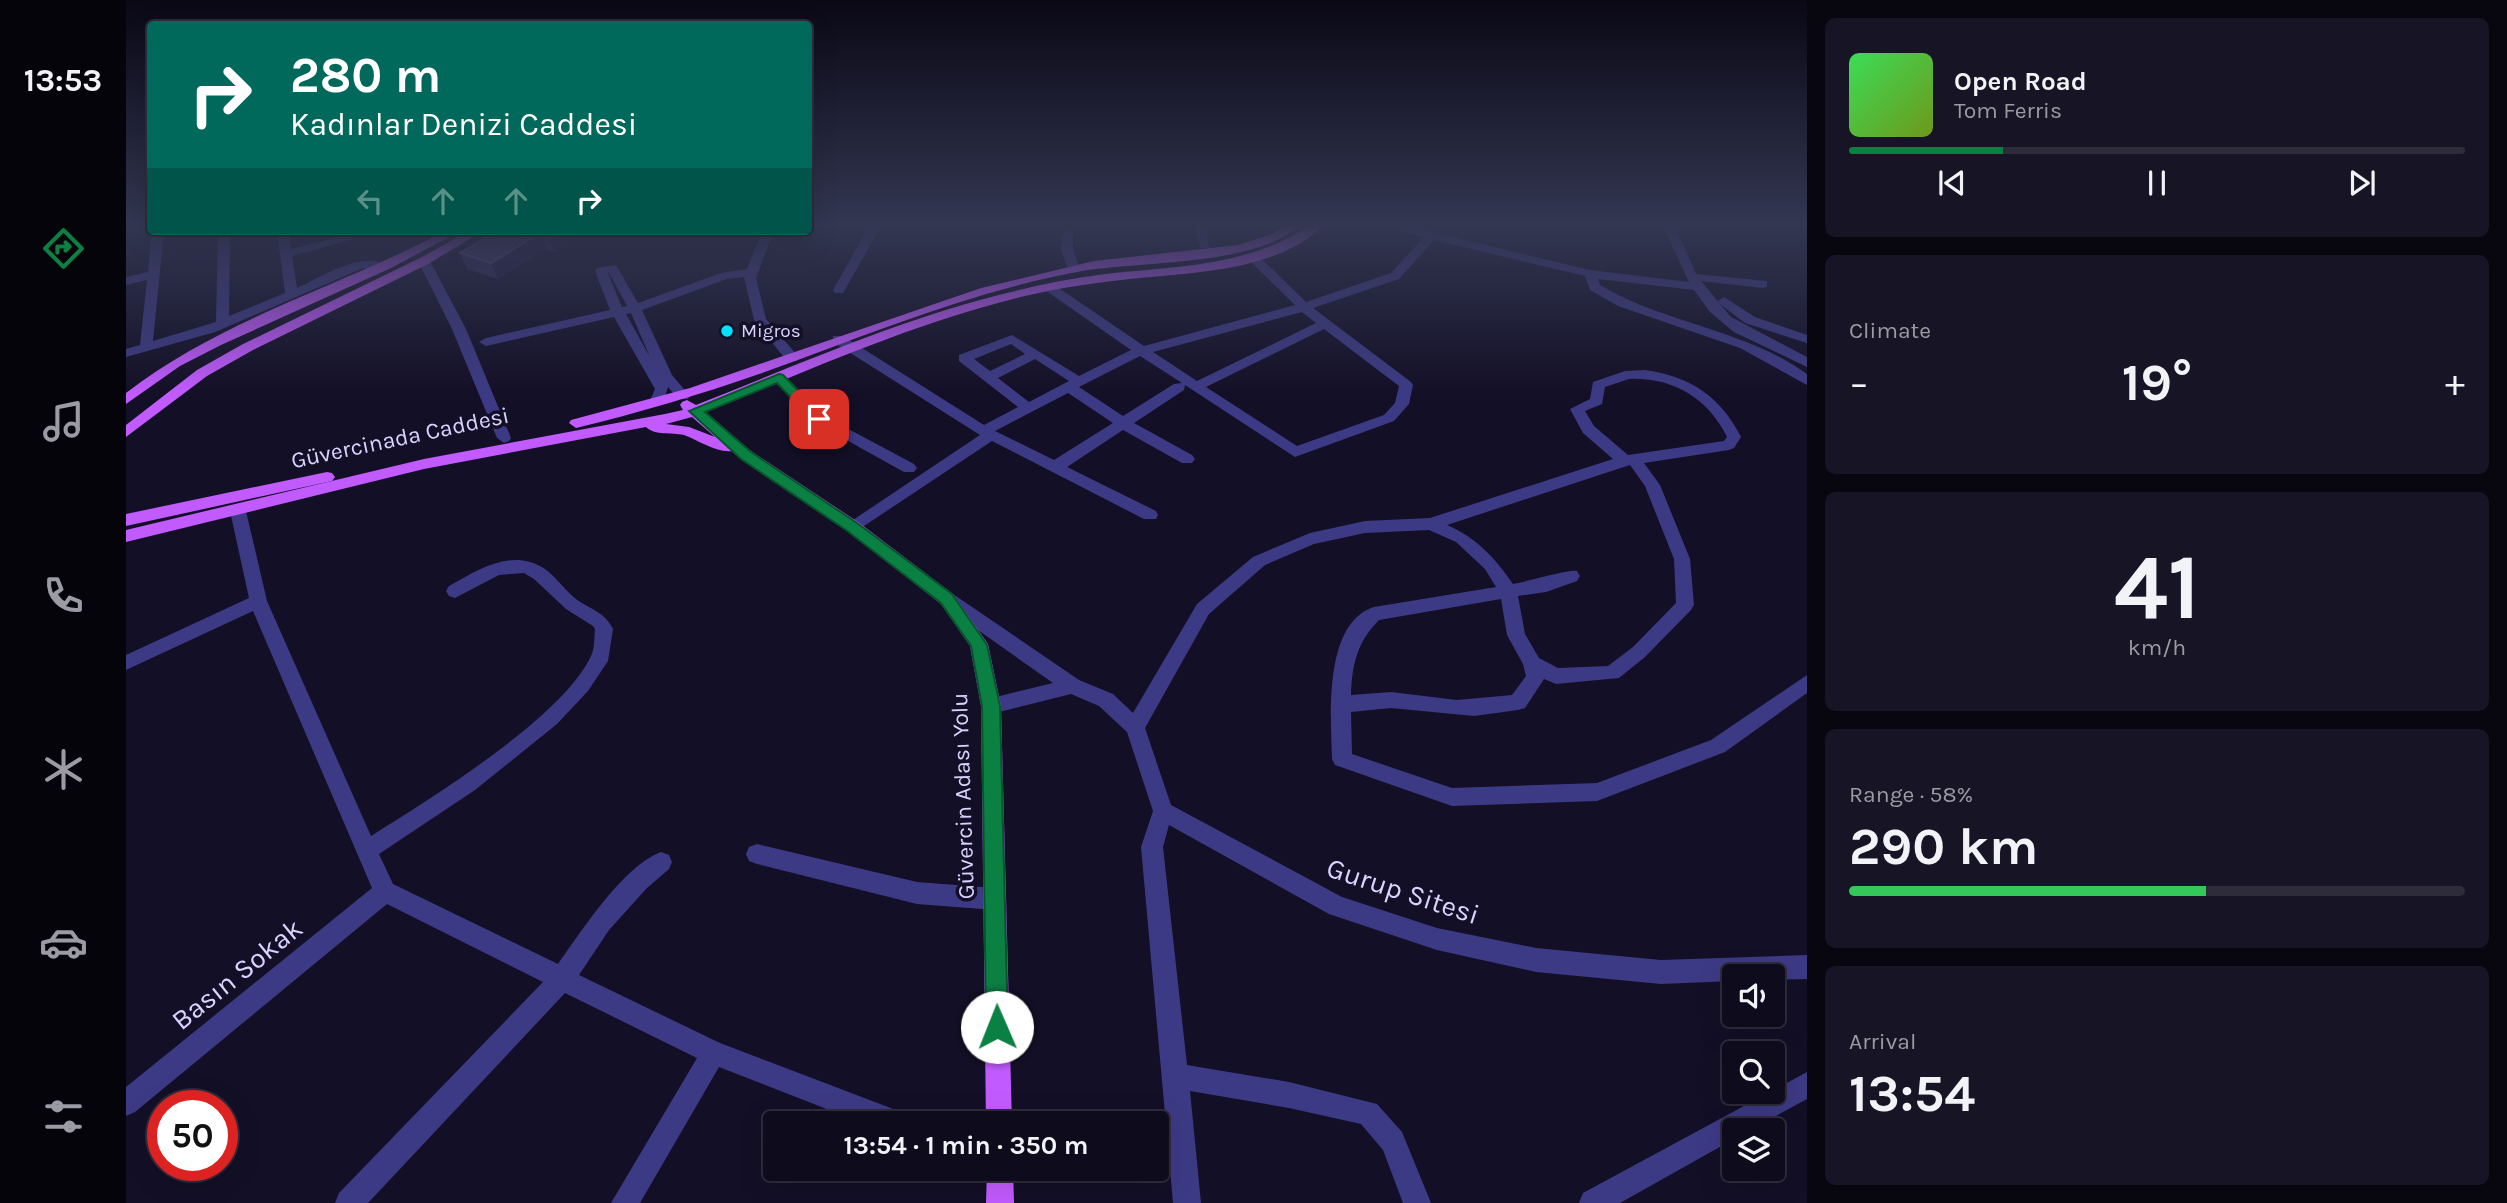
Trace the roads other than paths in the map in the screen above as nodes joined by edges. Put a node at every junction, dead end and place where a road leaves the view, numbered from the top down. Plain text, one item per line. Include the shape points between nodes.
1 (152, 282) edge
2 (223, 282) edge
3 (290, 282) edge
4 (323, 282) edge
5 (349, 282) edge
6 (358, 282) edge
7 (382, 282) edge
8 (383, 282) edge
9 (435, 282) edge
10 (606, 282) edge
11 (620, 282) edge
12 (707, 282) edge
13 (751, 282) edge
14 (843, 282) edge
15 (1023, 282) edge
16 (1077, 282) edge
17 (1279, 282) edge
18 (1377, 282) edge
19 (1593, 282) edge
20 (1663, 282) edge
21 (1696, 282) edge
22 (1763, 284) dead end
23 (1698, 286) junction
24 (1049, 287) junction
25 (839, 290) dead end
26 (292, 296) junction
27 (635, 307) junction
28 (1304, 307) junction
29 (617, 310) junction
30 (1325, 323) junction
31 (222, 324) junction
32 (838, 339) junction
33 (1807, 339) edge
34 (486, 342) dead end
35 (146, 349) junction
36 (853, 349) junction
37 (126, 353) edge
38 (1035, 354) junction
39 (1134, 354) junction
40 (792, 358) junction
41 (1807, 363) edge
42 (989, 377) junction
43 (779, 378) junction
44 (1807, 381) edge
45 (1074, 384) junction
46 (1197, 386) junction
47 (1179, 387) junction
48 (683, 396) junction
49 (126, 400) edge
50 (656, 403) junction
51 (1028, 408) junction
52 (126, 411) edge
53 (695, 411) junction
54 (666, 419) junction
55 (126, 421) edge
56 (1123, 423) junction
57 (615, 428) junction
58 (684, 430) junction
59 (126, 432) edge
60 (987, 433) junction
61 (504, 438) junction
62 (746, 455) junction
63 (1187, 459) dead end
64 (1286, 460) dead end
65 (1630, 461) junction
66 (1055, 467) junction
67 (909, 468) dead end
68 (238, 512) junction
69 (1150, 515) dead end
70 (1431, 524) junction
71 (852, 526) junction
72 (128, 531) edge
73 (1571, 576) dead end
74 (455, 591) dead end
75 (1508, 591) junction
76 (947, 598) junction
77 (258, 601) junction
78 (126, 663) edge
79 (1532, 663) junction
80 (1807, 683) edge
81 (1072, 686) junction
82 (991, 706) junction
83 (1342, 706) junction
84 (1135, 727) junction
85 (1163, 811) junction
86 (367, 850) junction
87 (757, 854) dead end
88 (661, 862) dead end
89 (385, 892) junction
90 (995, 899) junction
91 (1807, 967) edge
92 (562, 979) junction
93 (714, 1053) junction
94 (1176, 1076) junction
95 (1807, 1085) edge
96 (126, 1103) edge
97 (866, 1111) edge
98 (999, 1111) edge
99 (999, 1181) edge
100 (349, 1203) edge
101 (625, 1203) edge
102 (1000, 1203) edge
103 (1187, 1203) edge
104 (1417, 1203) edge
105 (1593, 1203) edge

1 - 35 street
2 - 31 street
3 - 26 street
4 - 26 street
5 - 49 main road via 180,361
6 - 52 main road via 225,344
7 - 55 main road via 226,351
8 - 59 main road via 202,373
9 - 61 street
10 - 29 street
11 - 27 street
12 - 27 street
13 - 40 street via 760,320
14 - 25 street
15 - 32 main road, Güvercinada Caddesi via 938,304
16 - 24 main road
17 - 28 street
18 - 28 street
19 - 44 street via 1631,308 1754,348
20 - 23 street
21 - 23 street
22 - 23 street
23 - 33 street via 1750,320
23 - 41 street via 1737,328
24 - 36 main road via 953,312
24 - 39 street
26 - 31 street
27 - 29 street
27 - 48 street via 666,376
28 - 30 street
28 - 39 street
29 - 34 street
29 - 50 street via 663,389
30 - 46 street
30 - 46 street via 1406,386 1402,404 1389,418 1296,452
31 - 35 street
32 - 36 street
32 - 40 main road, Güvercinada Caddesi
35 - 37 street
36 - 43 main road
36 - 60 street
38 - 42 street
38 - 42 street via 1012,339 964,358
38 - 45 street
39 - 45 street
39 - 46 street
39 - 47 street
40 - 48 main road, Güvercinada Caddesi
42 - 51 street
43 - 53 main road
43 - 67 street via 819,419
45 - 51 street
45 - 56 street
47 - 56 street
47 - 64 street
48 - 50 main road, Güvercinada Caddesi
48 - 53 main road, Güvercin Adası Yolu
50 - 53 main road via 674,401
50 - 54 main road via 651,409 655,416
50 - 61 main road, Güvercinada Caddesi
51 - 60 street
53 - 54 main road
53 - 62 main road, Güvercin Adası Yolu
54 - 57 main road
54 - 58 main road
56 - 63 street
56 - 66 street
57 - 58 main road, Güvercin Adası Yolu
57 - 68 main road, Güvercinada Caddesi via 424,464
58 - 62 main road, Güvercin Adası Yolu
60 - 66 street
60 - 71 street
61 - 72 main road, Güvercinada Caddesi
62 - 71 main road, Güvercin Adası Yolu
65 - 65 street via 1729,445 1734,437 1716,406 1698,392 1657,376 1628,375 1598,385 1597,401 1576,412 1582,423
65 - 70 street
65 - 79 street via 1652,485 1682,559 1685,605 1612,673 1556,676
66 - 69 street
68 - 72 main road, Güvercinada Caddesi
68 - 77 street
70 - 75 street via 1462,538 1491,565
70 - 84 street via 1365,527 1310,539 1259,561 1203,609
71 - 76 main road, Güvercin Adası Yolu
73 - 75 street
74 - 86 street via 495,568 535,568 562,597 597,618 605,646 571,701 455,794
75 - 79 street via 1516,635
75 - 83 street via 1374,614 1360,624 1343,665
76 - 81 street
76 - 82 main road, Güvercin Adası Yolu via 979,645
77 - 78 street
77 - 86 street
79 - 83 street via 1536,677 1518,702 1473,709 1357,700
80 - 83 street via 1718,746 1597,792 1452,797 1342,759
81 - 82 street
81 - 84 street via 1106,700
82 - 90 main road, Güvercin Adası Yolu
84 - 85 street
85 - 91 street, Gurup Sitesi via 1337,906 1437,939 1536,960 1661,972
85 - 94 street via 1152,847
86 - 89 street
87 - 90 street via 917,893
88 - 92 street via 609,912
89 - 92 street
89 - 96 street, Basın Sokak
90 - 98 main road, Güvercin Adası Yolu
92 - 93 street
92 - 100 street
93 - 97 street
93 - 101 street
94 - 103 street
94 - 104 street via 1368,1113 1392,1141
95 - 105 street
99 - 102 main road

